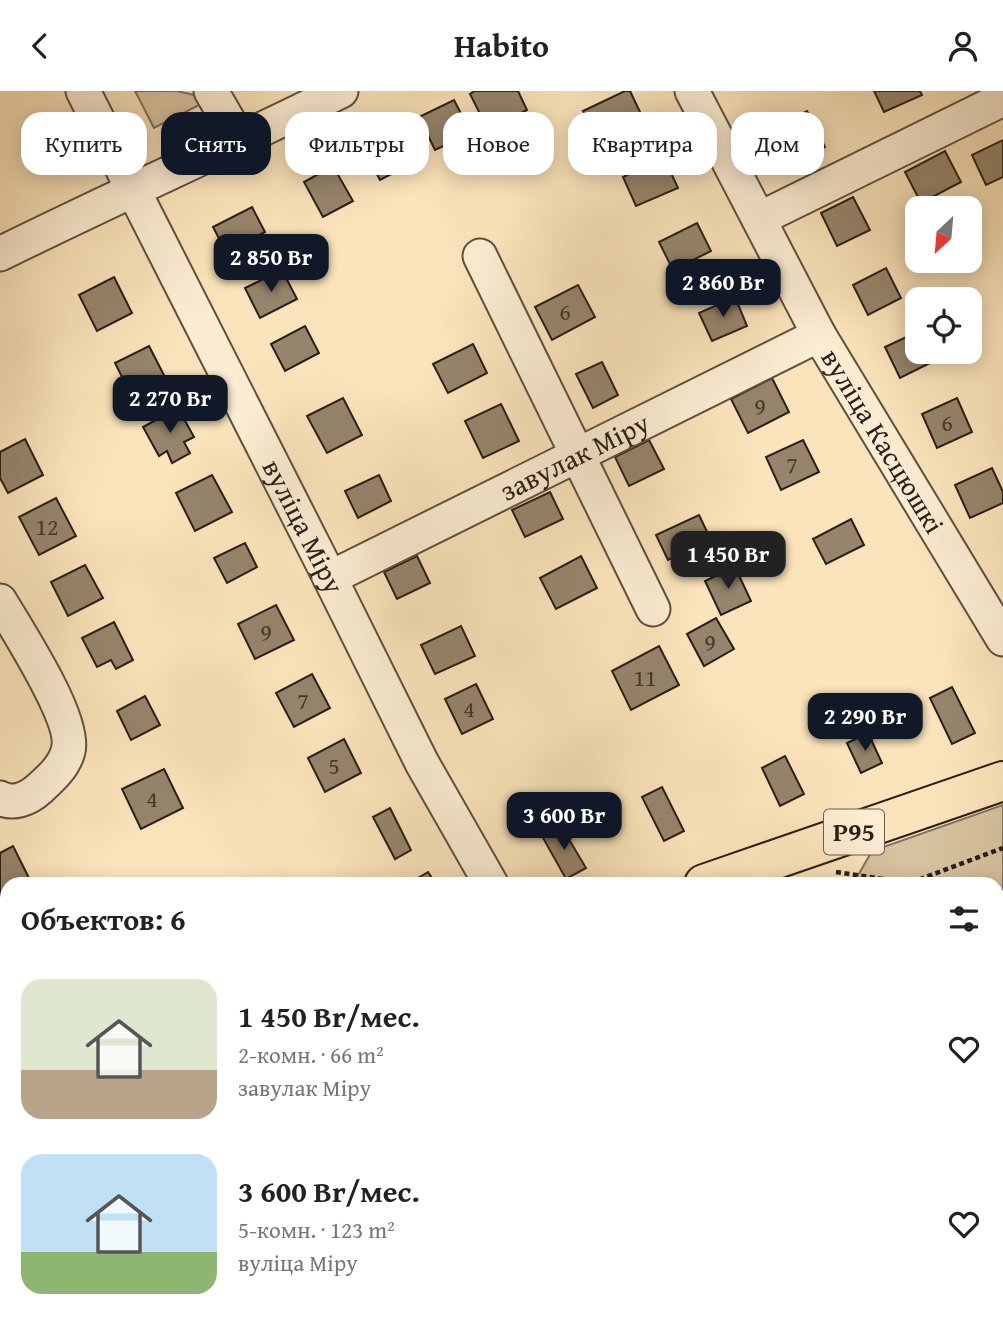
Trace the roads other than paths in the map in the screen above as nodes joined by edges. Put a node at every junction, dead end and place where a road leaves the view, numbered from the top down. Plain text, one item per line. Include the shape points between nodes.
1 (83, 91) edge
2 (211, 91) edge
3 (341, 91) edge
4 (692, 91) edge
5 (1003, 99) edge
6 (223, 112) edge
7 (271, 126) edge
8 (165, 175) edge
9 (134, 189) junction
10 (759, 219) junction
11 (0, 254) edge
12 (480, 255) dead end
13 (819, 335) junction
14 (576, 454) junction
15 (330, 578) junction
16 (0, 601) edge
17 (653, 609) dead end
18 (1003, 639) edge
19 (1003, 781) edge
20 (0, 798) edge
21 (487, 877) edge
22 (724, 877) edge

1 - 9 street, вуліца Міру
2 - 6 street
3 - 7 street
4 - 10 street, вуліца Касцюшкі
5 - 10 street
8 - 9 street
9 - 11 street
9 - 15 street, вуліца Міру
10 - 13 street, вуліца Касцюшкі
12 - 14 street
13 - 14 street, завулак Міру
13 - 18 street, вуліца Касцюшкі
14 - 15 street, завулак Міру
14 - 17 street
15 - 21 street, вуліца Міру via 422,764
16 - 20 street via 58,703 69,731 69,750 61,767 36,792 9,802
19 - 22 main road, Р95

